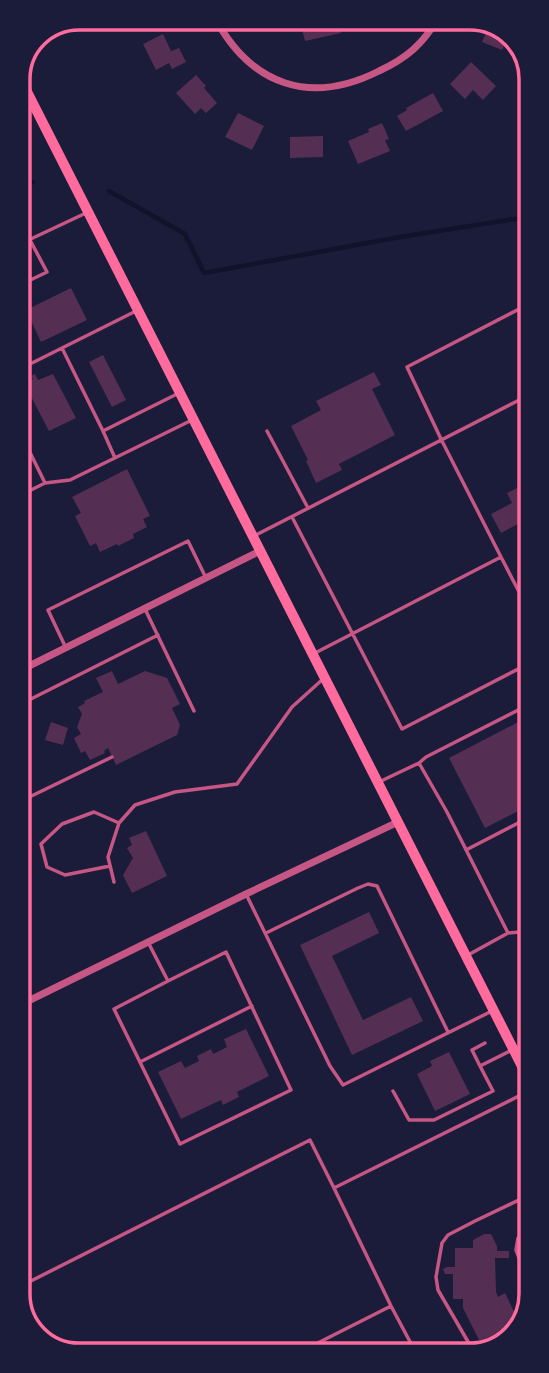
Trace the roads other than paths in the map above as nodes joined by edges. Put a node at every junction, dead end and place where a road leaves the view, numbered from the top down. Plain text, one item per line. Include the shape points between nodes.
1 (222, 30) edge
2 (431, 30) edge
3 (30, 98) edge
4 (88, 212) junction
5 (30, 240) joint
6 (30, 280) edge
7 (519, 309) edge
8 (138, 310) junction
9 (62, 348) junction
10 (30, 364) edge
11 (180, 393) junction
12 (519, 400) edge
13 (193, 420) junction
14 (103, 431) junction
15 (267, 431) dead end
16 (441, 439) junction
17 (30, 452) edge
18 (115, 458) junction
19 (44, 483) junction
20 (30, 490) edge
21 (308, 509) junction
22 (292, 517) junction
23 (253, 537) junction
24 (260, 551) junction
25 (501, 557) junction
26 (206, 579) junction
27 (519, 592) edge
28 (145, 609) junction
29 (353, 634) junction
30 (158, 635) junction
31 (66, 648) junction
32 (313, 654) junction
33 (30, 666) edge
34 (519, 669) edge
35 (325, 678) junction
36 (30, 699) edge
37 (519, 710) edge
38 (194, 711) dead end
39 (112, 757) dead end
40 (419, 763) junction
41 (378, 782) junction
42 (30, 797) edge
43 (398, 822) junction
44 (118, 823) junction
45 (519, 823) edge
46 (466, 850) junction
47 (110, 866) junction
48 (114, 882) dead end
49 (246, 894) junction
50 (519, 932) edge
51 (265, 933) junction
52 (508, 933) junction
53 (148, 942) junction
54 (466, 956) junction
55 (168, 981) junction
56 (30, 1000) edge
57 (252, 1006) junction
58 (494, 1010) junction
59 (448, 1032) junction
60 (485, 1043) dead end
61 (514, 1049) junction
62 (519, 1059) edge
63 (140, 1062) junction
64 (480, 1066) junction
65 (393, 1091) dead end
66 (519, 1096) edge
67 (334, 1188) junction
68 (519, 1200) edge
69 (519, 1237) edge
70 (519, 1258) edge
71 (30, 1281) edge
72 (391, 1306) junction
73 (318, 1343) edge
74 (411, 1343) edge
75 (468, 1343) edge

1 - 2 street via 240,55 271,78 309,88 331,88 383,70 415,49
3 - 4 main road
4 - 5 lane
4 - 8 main road
5 - 6 lane via 47,272
7 - 16 lane via 407,367
8 - 9 lane
8 - 11 main road
9 - 10 lane
9 - 14 lane
11 - 13 main road
11 - 14 lane
12 - 16 lane
13 - 18 lane
13 - 23 main road
14 - 18 lane
15 - 21 lane
16 - 21 lane
16 - 25 lane
17 - 19 lane
18 - 19 lane via 71,480
19 - 20 lane
21 - 22 lane
22 - 23 lane
22 - 29 lane
23 - 24 main road
24 - 26 street
24 - 32 main road
25 - 27 lane
25 - 29 lane
26 - 28 street
26 - 31 lane via 188,541 48,610
28 - 30 lane
28 - 31 street
29 - 32 lane
29 - 34 lane via 402,729
30 - 36 lane
30 - 38 lane
31 - 33 street
32 - 35 main road
35 - 41 main road
35 - 44 lane via 292,707 237,784 175,792 135,806
37 - 40 lane
39 - 42 lane
40 - 41 lane
40 - 46 lane
41 - 43 main road
43 - 49 street
43 - 54 main road
44 - 47 lane via 108,857
44 - 47 lane via 94,812 62,824 41,844 47,867 65,875
45 - 46 lane
46 - 52 lane
47 - 48 lane
49 - 51 lane
49 - 53 street
50 - 52 lane
51 - 59 lane via 358,888 377,886
51 - 59 lane via 343,1085
52 - 54 lane
53 - 55 lane
53 - 56 street
54 - 58 main road
55 - 57 lane via 226,952
55 - 63 lane via 114,1009
57 - 63 lane
57 - 63 lane via 291,1090 180,1144
58 - 59 lane
58 - 61 main road
60 - 64 lane via 472,1050
61 - 62 main road
61 - 64 lane
64 - 65 lane via 493,1091 434,1120 409,1120
66 - 67 lane
67 - 71 lane via 310,1140
67 - 72 lane
68 - 75 lane via 448,1235 442,1243 438,1290
69 - 70 lane
72 - 73 lane
72 - 74 lane

